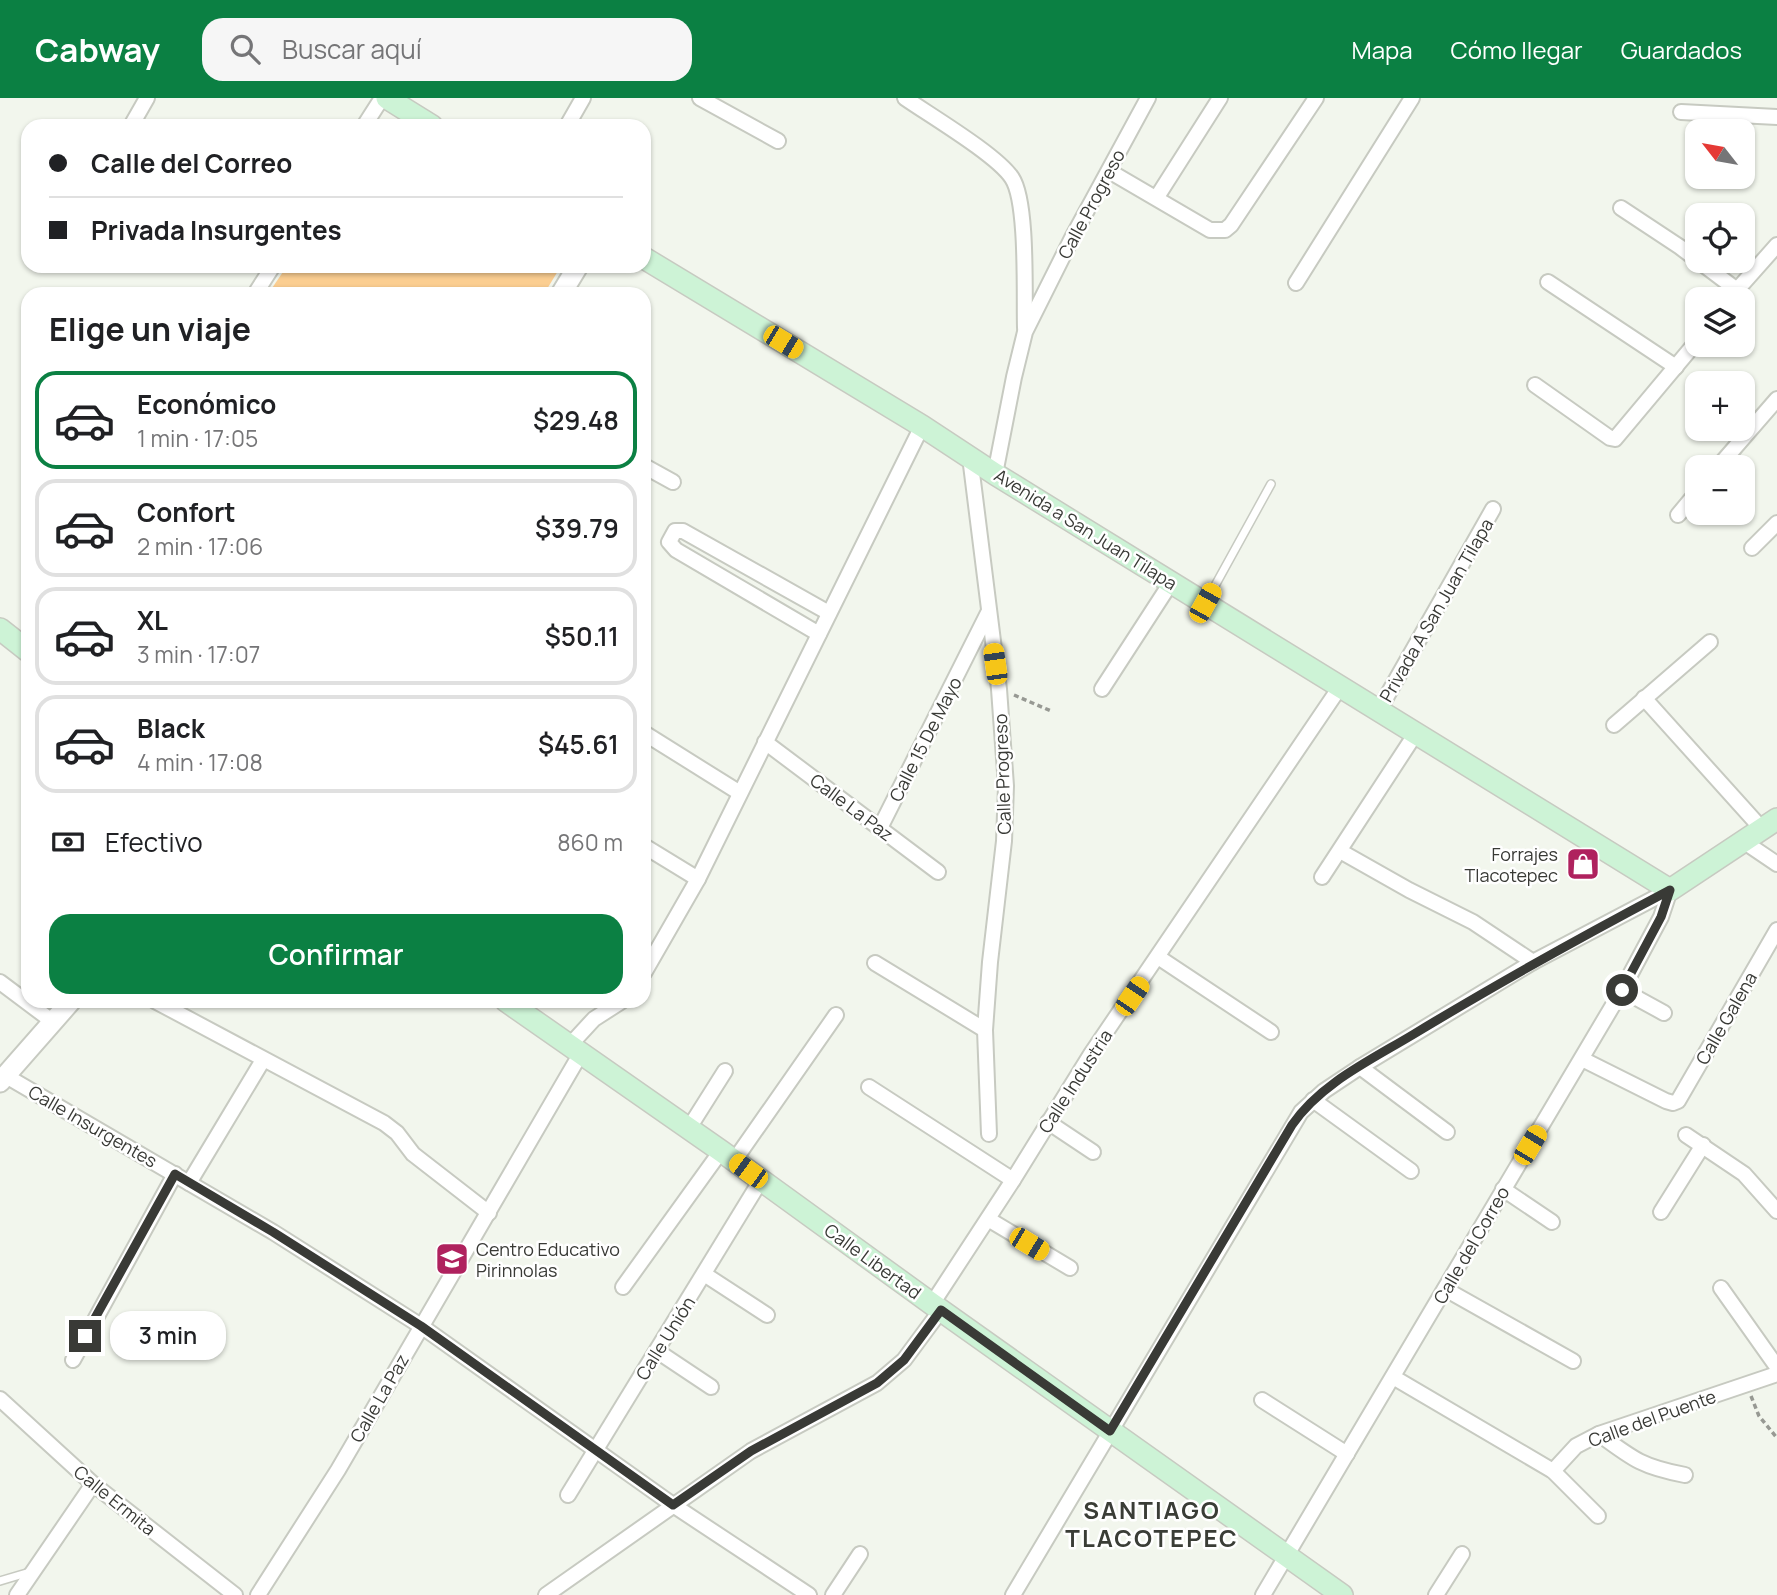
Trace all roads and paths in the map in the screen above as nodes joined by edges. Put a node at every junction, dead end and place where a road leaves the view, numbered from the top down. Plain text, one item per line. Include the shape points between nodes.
1 (147, 98) edge
2 (382, 98) edge
3 (583, 98) edge
4 (700, 98) edge
5 (905, 98) edge
6 (1148, 98) edge
7 (1220, 98) edge
8 (1316, 98) edge
9 (1412, 98) edge
10 (400, 101) edge
11 (1681, 111) dead end
12 (1777, 117) edge
13 (135, 119) edge
14 (368, 119) edge
15 (423, 119) edge
16 (571, 119) edge
17 (778, 141) dead end
18 (1109, 171) junction
19 (1157, 197) junction
20 (1621, 208) dead end
21 (1777, 245) edge
22 (651, 262) edge
23 (1548, 282) dead end
24 (1296, 283) dead end
25 (1724, 287) edge
26 (1740, 287) edge
27 (1025, 332) junction
28 (1685, 356) edge
29 (1676, 367) junction
30 (1535, 385) dead end
31 (1777, 399) edge
32 (922, 426) junction
33 (1728, 455) edge
34 (970, 457) junction
35 (651, 470) edge
36 (995, 474) junction
37 (673, 482) dead end
38 (1271, 484) dead end
39 (1685, 507) edge
40 (1493, 509) dead end
41 (1678, 515) dead end
42 (1777, 523) edge
43 (1752, 548) dead end
44 (1172, 581) junction
45 (800, 598) junction
46 (1205, 603) junction
47 (829, 613) junction
48 (988, 614) junction
49 (790, 616) junction
50 (0, 629) edge
51 (819, 634) junction
52 (1710, 642) dead end
53 (21, 646) edge
54 (1340, 687) junction
55 (999, 689) junction
56 (1102, 690) dead end
57 (1644, 698) junction
58 (1378, 710) junction
59 (1051, 711) dead end
60 (1614, 725) dead end
61 (1416, 733) junction
62 (651, 737) edge
63 (765, 742) junction
64 (740, 793) junction
65 (1769, 824) edge
66 (880, 828) junction
67 (1743, 841) junction
68 (651, 850) edge
69 (1340, 851) junction
70 (1777, 864) edge
71 (938, 872) dead end
72 (1322, 877) dead end
73 (698, 879) junction
74 (1670, 890) junction
75 (1777, 930) edge
76 (1158, 957) junction
77 (651, 961) edge
78 (1534, 962) junction
79 (875, 964) dead end
80 (0, 982) edge
81 (1622, 990) junction
82 (21, 998) edge
83 (35, 1008) edge
84 (64, 1008) edge
85 (168, 1008) edge
86 (516, 1008) edge
87 (611, 1008) edge
88 (1664, 1013) dead end
89 (836, 1015) dead end
90 (52, 1021) junction
91 (985, 1030) junction
92 (1271, 1032) dead end
93 (576, 1049) junction
94 (1582, 1059) junction
95 (262, 1060) junction
96 (1360, 1067) junction
97 (725, 1072) dead end
98 (3, 1079) edge
99 (869, 1087) dead end
100 (1313, 1100) junction
101 (1048, 1122) junction
102 (689, 1128) junction
103 (1447, 1132) dead end
104 (989, 1134) dead end
105 (1686, 1135) dead end
106 (1703, 1145) junction
107 (1093, 1152) dead end
108 (728, 1156) junction
109 (1411, 1171) dead end
110 (175, 1174) junction
111 (761, 1180) junction
112 (1013, 1180) junction
113 (189, 1182) junction
114 (1503, 1189) junction
115 (1777, 1211) edge
116 (1661, 1212) dead end
117 (489, 1213) junction
118 (988, 1219) junction
119 (1552, 1222) dead end
120 (1070, 1268) dead end
121 (704, 1274) junction
122 (624, 1287) dead end
123 (1721, 1288) dead end
124 (1445, 1289) junction
125 (936, 1307) junction
126 (767, 1315) dead end
127 (421, 1326) junction
128 (657, 1351) junction
129 (73, 1360) dead end
130 (1573, 1361) dead end
131 (1777, 1367) edge
132 (1777, 1374) edge
133 (1393, 1377) junction
134 (1747, 1384) junction
135 (711, 1387) dead end
136 (1262, 1400) dead end
137 (3, 1407) edge
138 (1110, 1431) junction
139 (1600, 1434) junction
140 (1777, 1438) edge
141 (596, 1450) junction
142 (1348, 1454) junction
143 (1553, 1471) junction
144 (1685, 1475) dead end
145 (93, 1484) junction
146 (568, 1495) dead end
147 (673, 1505) junction
148 (1598, 1516) dead end
149 (860, 1554) dead end
150 (1462, 1554) dead end
151 (1287, 1555) junction
152 (33, 1571) junction
153 (0, 1581) edge
154 (791, 1590) edge
155 (1265, 1594) edge
156 (17, 1595) edge
157 (235, 1595) edge
158 (258, 1595) edge
159 (545, 1595) edge
160 (809, 1595) edge
161 (833, 1595) edge
162 (1013, 1595) edge
163 (1342, 1595) edge
164 (1436, 1595) edge

1 - 13 street
2 - 14 street
3 - 16 street
4 - 17 street
5 - 27 street via 997,162 1014,181 1022,219
6 - 18 street, Calle Progreso
7 - 19 street
8 - 19 street via 1225,229 1210,230
9 - 24 street
10 - 15 main road
11 - 12 street
18 - 19 street
18 - 27 street, Calle Progreso
20 - 25 street via 1680,247
21 - 26 street
22 - 32 main road, Avenida a San Juan Tilapa
23 - 29 street
27 - 36 street, Calle Progreso
28 - 29 street
29 - 30 street via 1615,439
31 - 33 street
32 - 34 main road, Avenida a San Juan Tilapa
32 - 47 street
34 - 36 main road, Avenida a San Juan Tilapa
34 - 48 street, Calle Progreso
35 - 37 street
36 - 44 main road, Avenida a San Juan Tilapa
38 - 46 lane
39 - 41 street
40 - 58 street, Privada A San Juan Tilapa
42 - 43 street
44 - 46 main road, Avenida a San Juan Tilapa
44 - 56 street
45 - 47 street
45 - 49 street
45 - 49 street via 683,531 671,536 669,542 676,550
46 - 54 main road, Avenida a San Juan Tilapa
47 - 51 street
48 - 55 street, Calle Progreso
48 - 66 street, Calle 15 De Mayo
49 - 51 street
50 - 53 main road
51 - 63 street
52 - 57 street
54 - 58 main road, Avenida a San Juan Tilapa
54 - 76 street, Calle Industria
55 - 59 path
55 - 91 street, Calle Progreso via 1007,814
57 - 60 street
57 - 65 street
58 - 61 main road, Avenida a San Juan Tilapa
61 - 69 street
61 - 74 main road, Avenida a San Juan Tilapa
62 - 64 street
63 - 64 street
63 - 66 street, Calle La Paz
64 - 73 street
65 - 67 main road
66 - 71 street, Calle La Paz
67 - 70 street
67 - 74 main road
68 - 73 street
69 - 72 street
69 - 78 street via 1473,922
73 - 77 street
74 - 78 street
74 - 81 street, Calle del Correo via 1661,917
75 - 94 street, Calle Galena via 1673,1103
76 - 92 street
76 - 101 street, Calle Industria
78 - 96 street
79 - 91 street
80 - 82 street
81 - 88 street
81 - 94 street, Calle del Correo
83 - 90 street
84 - 90 street
85 - 95 street
86 - 93 main road, Calle Libertad
87 - 93 street via 594,1019
89 - 108 street
90 - 98 street
91 - 104 street, Calle Progreso
93 - 102 main road, Calle Libertad
93 - 117 street, Calle La Paz
94 - 114 street, Calle del Correo
95 - 113 street
95 - 117 street via 384,1123 413,1154
96 - 100 street
96 - 103 street
97 - 102 street
98 - 110 street, Calle Insurgentes
99 - 112 street
100 - 109 street
100 - 138 street via 1292,1125
101 - 107 street
101 - 112 street, Calle Industria
102 - 108 main road, Calle Libertad
105 - 106 street
106 - 115 street via 1744,1174
106 - 116 street
108 - 111 main road, Calle Libertad
108 - 122 street
110 - 113 street, Calle Insurgentes
110 - 129 street
111 - 121 street, Calle Unión
111 - 125 main road, Calle Libertad
112 - 118 street, Calle Industria
113 - 127 street, Calle Insurgentes
114 - 119 street
114 - 124 street, Calle del Correo
117 - 127 street, Calle La Paz
118 - 120 street
118 - 125 street, Calle Industria
121 - 126 street
121 - 128 street, Calle Unión
123 - 131 street
124 - 130 street
124 - 133 street, Calle del Correo
125 - 138 main road, Calle Libertad
125 - 147 street, Calle Industria via 904,1360 877,1383 751,1451
127 - 141 street, Calle Insurgentes
127 - 158 street, Calle La Paz
128 - 135 street
128 - 141 street, Calle Unión
132 - 134 street, Calle del Puente
133 - 142 street, Calle del Correo
133 - 143 street
134 - 139 street, Calle del Puente
134 - 140 path via 1759,1416
136 - 142 street
137 - 145 street, Calle Ermita
138 - 151 main road, Calle Libertad
138 - 162 street
139 - 143 street, Calle del Puente via 1576,1446
139 - 144 street via 1638,1463
141 - 146 street, Calle Unión
141 - 147 street, Calle Insurgentes
142 - 151 street, Calle del Correo
143 - 148 street
145 - 152 street
145 - 157 street, Calle Ermita
147 - 154 street, Calle Insurgentes
147 - 159 street, Calle Industria
149 - 161 street
150 - 164 street
151 - 155 street, Calle del Correo
151 - 163 main road, Calle Libertad
152 - 153 lane
152 - 156 street
154 - 160 street, Calle Insurgentes

